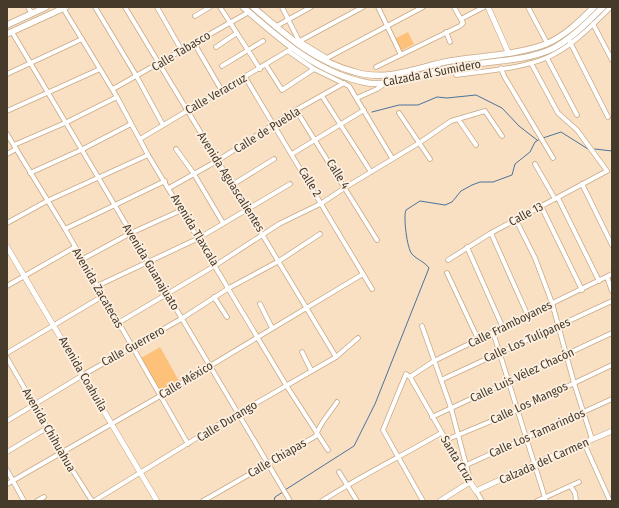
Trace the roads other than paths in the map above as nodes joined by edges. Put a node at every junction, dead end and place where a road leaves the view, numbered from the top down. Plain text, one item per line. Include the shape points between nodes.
1 (28, 7) edge
2 (46, 7) edge
3 (95, 7) edge
4 (125, 7) edge
5 (157, 7) edge
6 (198, 7) edge
7 (210, 7) edge
8 (220, 7) edge
9 (243, 7) edge
10 (282, 7) edge
11 (311, 7) edge
12 (351, 7) edge
13 (363, 7) edge
14 (378, 7) edge
15 (423, 7) edge
16 (454, 7) edge
17 (484, 7) edge
18 (488, 7) edge
19 (528, 7) edge
20 (594, 7) edge
21 (603, 7) edge
22 (611, 7) edge
23 (65, 8) edge
24 (257, 8) edge
25 (202, 12) junction
26 (248, 12) junction
27 (353, 12) junction
28 (32, 14) junction
29 (195, 16) dead end
30 (288, 20) junction
31 (462, 21) junction
32 (230, 22) junction
33 (591, 22) junction
34 (7, 25) edge
35 (386, 25) junction
36 (275, 27) junction
37 (446, 32) junction
38 (9, 33) edge
39 (237, 33) junction
40 (82, 40) junction
41 (570, 40) junction
42 (263, 41) dead end
43 (450, 42) dead end
44 (194, 43) junction
45 (298, 43) junction
46 (547, 43) junction
47 (216, 47) dead end
48 (248, 50) junction
49 (290, 50) junction
50 (182, 51) junction
51 (508, 52) junction
52 (401, 55) junction
53 (547, 58) junction
54 (612, 60) edge
55 (30, 63) junction
56 (531, 63) junction
57 (159, 64) junction
58 (266, 65) junction
59 (222, 66) dead end
60 (376, 67) dead end
61 (314, 68) junction
62 (501, 68) junction
63 (100, 69) junction
64 (260, 69) junction
65 (7, 74) edge
66 (456, 75) dead end
67 (137, 77) junction
68 (245, 77) junction
69 (344, 83) junction
70 (385, 83) junction
71 (113, 90) junction
72 (222, 91) junction
73 (48, 93) junction
74 (322, 96) junction
75 (117, 97) junction
76 (357, 98) junction
77 (296, 110) junction
78 (364, 110) junction
79 (7, 111) edge
80 (187, 112) junction
81 (398, 113) dead end
82 (577, 115) dead end
83 (608, 117) dead end
84 (458, 119) junction
85 (65, 123) junction
86 (132, 124) junction
87 (273, 125) junction
88 (340, 125) junction
89 (163, 126) junction
90 (7, 134) edge
91 (502, 136) dead end
92 (140, 139) junction
93 (316, 139) junction
94 (419, 143) junction
95 (476, 145) dead end
96 (15, 147) junction
97 (176, 149) dead end
98 (81, 150) junction
99 (7, 154) edge
100 (148, 154) junction
101 (292, 154) junction
102 (392, 158) junction
103 (553, 158) dead end
104 (274, 159) dead end
105 (430, 159) dead end
106 (217, 161) junction
107 (535, 164) dead end
108 (370, 172) junction
109 (30, 173) junction
110 (194, 174) junction
111 (98, 178) junction
112 (165, 181) junction
113 (290, 184) dead end
114 (582, 184) junction
115 (232, 185) junction
116 (346, 187) junction
117 (169, 188) junction
118 (557, 198) junction
119 (47, 201) junction
120 (322, 203) junction
121 (114, 206) junction
122 (541, 206) junction
123 (247, 209) junction
124 (182, 210) junction
125 (516, 220) junction
126 (7, 222) edge
127 (223, 223) junction
128 (65, 229) junction
129 (131, 233) junction
130 (491, 233) junction
131 (263, 234) junction
132 (320, 234) dead end
133 (610, 236) edge
134 (199, 238) junction
135 (377, 240) dead end
136 (612, 245) edge
137 (7, 247) edge
138 (75, 247) junction
139 (467, 247) junction
140 (81, 260) junction
141 (448, 260) dead end
142 (279, 261) junction
143 (149, 263) junction
144 (216, 265) junction
145 (447, 273) dead end
146 (363, 274) junction
147 (612, 274) edge
148 (25, 277) junction
149 (607, 277) junction
150 (599, 281) junction
151 (7, 286) edge
152 (97, 286) junction
153 (229, 288) junction
154 (372, 289) dead end
155 (582, 290) junction
156 (612, 291) edge
157 (167, 294) junction
158 (103, 296) junction
159 (214, 297) junction
160 (612, 301) edge
161 (552, 303) junction
162 (260, 304) dead end
163 (307, 308) junction
164 (528, 316) junction
165 (227, 317) dead end
166 (182, 319) junction
167 (118, 323) junction
168 (55, 325) junction
169 (422, 326) dead end
170 (558, 326) junction
171 (272, 328) junction
172 (503, 328) junction
173 (493, 332) junction
174 (612, 333) edge
175 (258, 337) junction
176 (358, 338) dead end
177 (478, 339) junction
178 (132, 347) junction
179 (302, 352) dead end
180 (498, 352) junction
181 (7, 353) edge
182 (566, 354) junction
183 (336, 357) junction
184 (7, 358) edge
185 (434, 362) junction
186 (210, 366) junction
187 (612, 366) edge
188 (311, 370) junction
189 (83, 375) junction
190 (410, 377) junction
191 (441, 380) junction
192 (509, 382) junction
193 (574, 383) junction
194 (286, 385) junction
195 (160, 396) junction
196 (612, 399) edge
197 (336, 402) dead end
198 (34, 404) junction
199 (451, 408) junction
200 (518, 410) junction
201 (584, 412) junction
202 (239, 414) junction
203 (432, 417) junction
204 (7, 421) edge
205 (111, 423) junction
206 (48, 428) junction
207 (612, 432) edge
208 (317, 433) junction
209 (441, 433) junction
210 (459, 434) junction
211 (526, 438) junction
212 (592, 439) junction
213 (446, 440) junction
214 (584, 443) junction
215 (188, 444) junction
216 (328, 450) dead end
217 (7, 452) edge
218 (61, 452) junction
219 (398, 459) junction
220 (267, 464) junction
221 (467, 464) junction
222 (534, 464) junction
223 (462, 467) junction
224 (7, 470) edge
225 (141, 472) junction
226 (339, 472) dead end
227 (13, 481) junction
228 (470, 482) junction
229 (579, 482) dead end
230 (7, 484) edge
231 (347, 484) junction
232 (571, 487) junction
233 (476, 491) junction
234 (44, 497) dead end
235 (289, 499) edge
236 (546, 499) edge
237 (24, 501) edge
238 (37, 501) edge
239 (93, 501) edge
240 (158, 501) edge
241 (203, 501) edge
242 (322, 501) edge
243 (357, 501) edge
244 (423, 501) edge
245 (440, 501) edge
246 (482, 501) edge
247 (537, 501) edge
248 (576, 501) edge
249 (610, 501) edge

1 - 28 street
2 - 28 main road
3 - 67 street
4 - 57 street, Avenida Aguascalientes
5 - 50 street
6 - 25 street
7 - 25 street
8 - 32 street
9 - 26 main road, Calzada al Sumidero
10 - 30 street
11 - 30 street
12 - 27 street
13 - 27 street
14 - 35 street
15 - 35 street
16 - 31 street
17 - 31 street
18 - 51 street
19 - 46 street
20 - 46 main road, Calzada al Sumidero via 572,28
21 - 33 main road, Calzada al Sumidero
22 - 33 street
23 - 38 main road
23 - 40 street, Avenida Tlaxcala
24 - 36 main road, Calzada al Sumidero
25 - 29 street
26 - 32 street, Calle Tabasco
26 - 49 main road, Calzada al Sumidero
27 - 45 street
28 - 34 main road
30 - 36 street
30 - 45 street
31 - 37 street
32 - 39 street
32 - 44 street, Calle Tabasco
33 - 41 main road, Calzada al Sumidero
33 - 54 street
35 - 45 street via 329,58
35 - 52 street
36 - 45 main road, Calzada al Sumidero
37 - 43 street
37 - 52 street
38 - 55 street, Avenida Guanajuato
39 - 47 street
39 - 48 street
40 - 55 street
40 - 63 street, Avenida Tlaxcala
41 - 53 street
41 - 70 main road, Calzada al Sumidero via 530,56 453,67
41 - 83 street
42 - 48 street
44 - 50 street, Calle Tabasco
44 - 72 street
45 - 51 main road, Calzada al Sumidero via 330,64 370,76 386,76 445,62
46 - 51 main road, Calzada al Sumidero via 535,48
48 - 59 street
48 - 64 street
49 - 58 street, Calle Veracruz
49 - 61 street
49 - 70 main road, Calzada al Sumidero via 347,77 369,83
50 - 57 street, Calle Tabasco
52 - 60 street
53 - 56 street
53 - 82 street
55 - 65 street
55 - 73 street, Avenida Guanajuato
56 - 62 street
56 - 114 street, Calle 13 via 558,113 578,130 607,171
57 - 67 street, Calle Tabasco
57 - 80 street, Avenida Aguascalientes
58 - 61 street via 282,90
58 - 64 street, Calle Veracruz
61 - 69 street
62 - 66 street
62 - 103 street
63 - 71 street, Avenida Tlaxcala
63 - 73 street
64 - 68 street, Calle Veracruz
67 - 71 street, Calle Tabasco
67 - 89 street
68 - 72 street, Calle Veracruz
68 - 87 street, Calle 2
69 - 74 street, Calle de Puebla
69 - 76 street
70 - 76 street
71 - 75 street, Avenida Tlaxcala
72 - 80 street, Calle Veracruz
73 - 79 street
73 - 85 street, Avenida Guanajuato
74 - 77 street, Calle de Puebla
74 - 88 street
75 - 85 street
75 - 86 street, Avenida Tlaxcala
76 - 78 street
77 - 87 street, Calle de Puebla
77 - 93 street, Calle 4
78 - 88 street
78 - 102 street
80 - 89 street, Calle Veracruz
80 - 106 street, Avenida Aguascalientes
81 - 94 street
84 - 91 street via 485,111
84 - 94 street via 446,124
84 - 95 street
85 - 96 street
85 - 98 street, Avenida Guanajuato
86 - 92 street, Avenida Tlaxcala
86 - 98 street
87 - 101 street, Calle 2
87 - 106 street, Calle de Puebla
88 - 93 street
88 - 108 street
89 - 92 street, Calle Veracruz
90 - 96 street, Avenida Zacatecas
92 - 100 street, Avenida Tlaxcala
93 - 101 street
93 - 116 street, Calle 4
94 - 102 street
94 - 105 street
96 - 99 street
96 - 109 street, Avenida Zacatecas
97 - 110 street
98 - 109 street
98 - 111 street, Avenida Guanajuato
100 - 111 street
100 - 112 street, Avenida Tlaxcala
101 - 120 street, Calle 2
102 - 108 street
104 - 115 street
106 - 110 street, Calle de Puebla
106 - 115 street, Avenida Aguascalientes
107 - 118 street
108 - 116 street
109 - 119 street, Avenida Zacatecas
110 - 117 street, Calle de Puebla
110 - 127 street
111 - 119 street
111 - 121 street, Avenida Guanajuato
112 - 117 street, Avenida Tlaxcala
112 - 121 street
113 - 123 street
114 - 118 street, Calle 13
114 - 133 street
115 - 123 street, Avenida Aguascalientes
116 - 120 street
116 - 135 street, Calle 4
117 - 124 street, Avenida Tlaxcala
118 - 122 street, Calle 13
118 - 150 street
119 - 126 street
119 - 128 street, Avenida Zacatecas
120 - 131 street
120 - 146 street, Calle 2
121 - 128 street
121 - 129 street, Avenida Guanajuato
122 - 125 street, Calle 13
122 - 155 street
123 - 127 street
123 - 131 street, Avenida Aguascalientes
124 - 129 street
124 - 134 street, Avenida Tlaxcala
125 - 130 street, Calle 13
125 - 161 street via 535,258
127 - 134 street
128 - 138 street, Avenida Zacatecas
129 - 140 street
129 - 143 street, Avenida Guanajuato
130 - 139 street, Calle 13
130 - 164 street
131 - 142 street, Avenida Aguascalientes
131 - 144 street
132 - 142 street, Calle Guerrero
133 - 136 street
134 - 143 street
134 - 144 street, Avenida Tlaxcala
137 - 148 street, Avenida Coahuila
138 - 140 street, Avenida Zacatecas
138 - 148 street
139 - 141 street, Calle 13
139 - 172 street
140 - 152 street, Avenida Zacatecas
142 - 153 street, Calle Guerrero
142 - 163 street, Avenida Aguascalientes
143 - 152 street
143 - 157 street, Avenida Guanajuato
144 - 153 street, Avenida Tlaxcala
144 - 157 street
145 - 177 street
146 - 154 street, Calle 2
146 - 163 street, Calle México
147 - 149 street, Calle Framboyanes
148 - 151 street
148 - 168 street, Avenida Coahuila
149 - 150 street, Calle Framboyanes
149 - 156 street
150 - 155 street, Calle Framboyanes
152 - 158 street, Avenida Zacatecas
153 - 159 street, Calle Guerrero
153 - 175 street, Avenida Tlaxcala
155 - 161 street, Calle Framboyanes
157 - 166 street, Avenida Guanajuato
157 - 167 street
158 - 167 street, Avenida Zacatecas
158 - 168 street
159 - 165 street
159 - 166 street, Calle Guerrero
160 - 170 street, Calle Los Tulipanes
161 - 164 street, Calle Framboyanes
161 - 170 street
162 - 171 street
163 - 171 street, Calle México
163 - 183 street, Avenida Aguascalientes
164 - 172 street, Calle Framboyanes
166 - 178 street, Calle Guerrero
166 - 186 street, Avenida Guanajuato
167 - 178 street, Avenida Zacatecas
168 - 181 street
168 - 189 street, Avenida Coahuila
169 - 185 street
170 - 180 street, Calle Los Tulipanes
170 - 182 street
171 - 175 street, Calle México
172 - 173 street, Calle Framboyanes
173 - 177 street, Calle Framboyanes
173 - 180 street
174 - 182 street, Calle Luis Vélez Chacón
175 - 186 street, Calle México
175 - 194 street, Avenida Tlaxcala
176 - 183 street, Calle Durango
177 - 185 street, Calle Framboyanes
178 - 189 street, Calle Guerrero
178 - 195 street, Avenida Zacatecas
179 - 188 street
180 - 191 street, Calle Los Tulipanes
180 - 192 street
182 - 192 street, Calle Luis Vélez Chacón
182 - 193 street
183 - 188 street, Calle Durango
184 - 198 street, Avenida Chihuahua
185 - 190 street, Calle Framboyanes
185 - 191 street
186 - 195 street, Calle México
186 - 202 street, Avenida Guanajuato
187 - 193 street, Calle Los Mangos
188 - 194 street, Calle Durango
189 - 198 street, Calle Guerrero
189 - 205 street, Avenida Coahuila
190 - 203 street, Santa Cruz
190 - 219 street via 406,374 383,430
191 - 199 street
192 - 199 street, Calle Luis Vélez Chacón
192 - 200 street
193 - 200 street, Calle Los Mangos
193 - 201 street
194 - 202 street, Calle Durango
194 - 208 street, Avenida Tlaxcala
195 - 205 street, Calle México
195 - 215 street, Avenida Zacatecas
196 - 201 street, Calle Los Tamarindos
197 - 208 street, Calle Chiapas via 328,417 317,429
198 - 204 street, Calle Guerrero
198 - 206 street, Avenida Chihuahua
199 - 203 street, Calle Luis Vélez Chacón
199 - 210 street
200 - 210 street, Calle Los Mangos
200 - 211 street
201 - 211 street, Calle Los Tamarindos
201 - 212 street
202 - 215 street, Calle Durango
202 - 220 street, Avenida Guanajuato
203 - 209 street, Santa Cruz
205 - 218 street, Calle México
205 - 225 street, Avenida Coahuila
206 - 217 street
206 - 218 street, Avenida Chihuahua
207 - 212 street, Calzada del Carmen
208 - 216 street, Avenida Tlaxcala
208 - 220 street, Calle Chiapas via 316,436
209 - 213 street, Santa Cruz
209 - 219 street
210 - 213 street, Calle Los Mangos
210 - 221 street
211 - 221 street, Calle Los Tamarindos
211 - 222 street
212 - 214 street, Calzada del Carmen
213 - 223 street, Santa Cruz
214 - 222 street, Calzada del Carmen
214 - 249 street
215 - 225 street, Calle Durango
218 - 227 street, Calle México
218 - 239 street, Avenida Chihuahua
219 - 231 street
219 - 244 street
220 - 235 street, Avenida Guanajuato
220 - 241 street, Calle Chiapas
221 - 223 street, Calle Los Tamarindos
221 - 228 street
222 - 233 street, Calzada del Carmen
222 - 236 street
223 - 228 street, Santa Cruz
224 - 227 street
225 - 239 street, Calle Durango
225 - 240 street, Avenida Coahuila
226 - 231 street
227 - 230 street, Calle México
227 - 237 street
228 - 233 street, Santa Cruz
228 - 245 street
229 - 232 street
231 - 242 street
231 - 243 street
232 - 236 street
232 - 248 street
233 - 246 street, Santa Cruz
234 - 238 street
236 - 247 street

